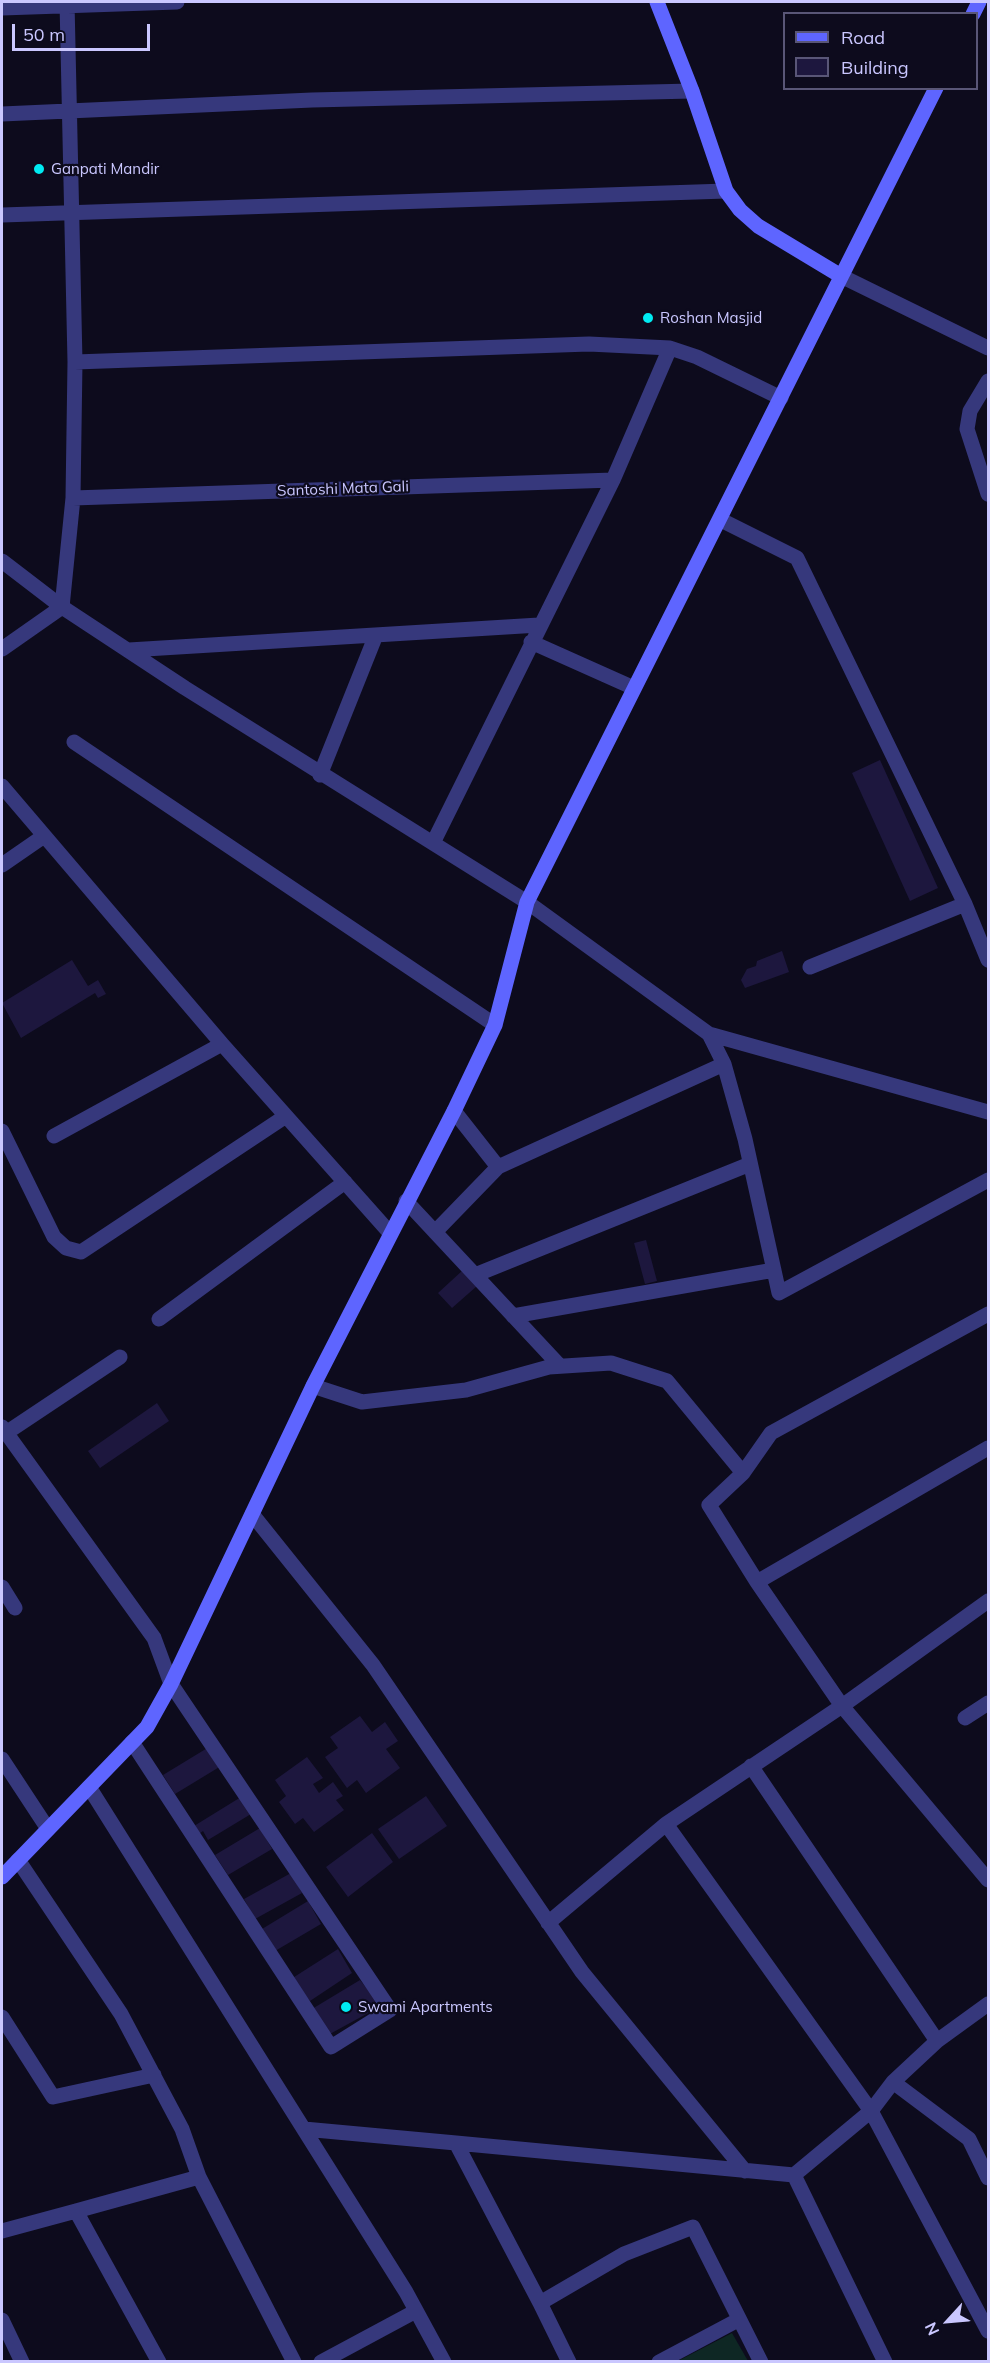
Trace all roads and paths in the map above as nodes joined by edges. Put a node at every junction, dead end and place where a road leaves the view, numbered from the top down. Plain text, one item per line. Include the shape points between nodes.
1 (177, 2) edge
2 (657, 2) edge
3 (68, 3) edge
4 (2, 8) edge
5 (935, 90) edge
6 (692, 91) junction
7 (68, 111) junction
8 (2, 114) edge
9 (726, 191) junction
10 (71, 213) junction
11 (2, 215) edge
12 (841, 276) junction
13 (670, 348) junction
14 (988, 348) edge
15 (75, 362) junction
16 (988, 381) edge
17 (781, 398) junction
18 (613, 480) junction
19 (988, 494) edge
20 (73, 498) junction
21 (721, 520) junction
22 (2, 561) edge
23 (62, 607) junction
24 (539, 625) junction
25 (376, 635) junction
26 (531, 642) junction
27 (2, 649) edge
28 (129, 650) junction
29 (634, 688) junction
30 (74, 742) dead end
31 (320, 775) junction
32 (2, 786) edge
33 (44, 836) junction
34 (433, 843) junction
35 (2, 865) edge
36 (527, 902) junction
37 (965, 904) junction
38 (988, 957) edge
39 (810, 967) dead end
40 (495, 1025) junction
41 (709, 1034) junction
42 (222, 1044) junction
43 (724, 1064) junction
44 (454, 1110) junction
45 (988, 1112) edge
46 (286, 1116) junction
47 (2, 1131) edge
48 (54, 1136) dead end
49 (750, 1164) junction
50 (498, 1167) junction
51 (988, 1180) edge
52 (345, 1182) junction
53 (406, 1201) junction
54 (435, 1232) junction
55 (390, 1233) junction
56 (774, 1270) junction
57 (476, 1275) junction
58 (988, 1314) edge
59 (513, 1316) junction
60 (159, 1319) dead end
61 (120, 1357) dead end
62 (560, 1366) junction
63 (313, 1386) junction
64 (4, 1430) edge
65 (988, 1448) edge
66 (742, 1473) junction
67 (252, 1514) junction
68 (757, 1582) junction
69 (2, 1587) edge
70 (988, 1601) edge
71 (15, 1608) dead end
72 (171, 1684) junction
73 (988, 1703) edge
74 (842, 1706) junction
75 (965, 1718) dead end
76 (132, 1743) junction
77 (2, 1759) edge
78 (751, 1766) junction
79 (89, 1787) junction
80 (666, 1824) junction
81 (48, 1829) junction
82 (18, 1860) junction
83 (2, 1877) edge
84 (988, 1880) edge
85 (548, 1923) junction
86 (988, 2004) edge
87 (2, 2017) edge
88 (937, 2041) junction
89 (154, 2075) junction
90 (892, 2082) junction
91 (871, 2111) junction
92 (304, 2129) junction
93 (456, 2142) junction
94 (745, 2171) junction
95 (794, 2175) junction
96 (199, 2177) junction
97 (988, 2178) edge
98 (76, 2211) junction
99 (2, 2231) edge
100 (540, 2303) junction
101 (416, 2311) junction
102 (2, 2320) edge
103 (738, 2320) junction
104 (988, 2331) edge
105 (22, 2361) edge
106 (159, 2361) edge
107 (294, 2361) edge
108 (321, 2361) edge
109 (444, 2361) edge
110 (569, 2361) edge
111 (659, 2361) edge
112 (761, 2361) edge
113 (885, 2361) edge

1 - 3 street
2 - 6 street
3 - 4 street
3 - 7 street
5 - 12 street
6 - 7 street via 312,100
6 - 9 street
7 - 8 street
7 - 10 street
9 - 10 street
9 - 12 street via 758,226
10 - 11 street
10 - 15 street
12 - 14 street
12 - 17 street
13 - 15 street via 589,344
13 - 17 street
13 - 18 street
15 - 20 street
16 - 19 street via 970,411 967,429
17 - 21 street
18 - 20 street, Santoshi Mata Gali
18 - 24 street
20 - 23 street
21 - 29 street
21 - 37 street via 796,558
22 - 23 street
23 - 27 street
23 - 28 street
24 - 25 street
24 - 26 street
25 - 28 street
25 - 31 street
26 - 29 street
26 - 34 street
28 - 31 street
29 - 36 street
30 - 40 street
31 - 34 street
32 - 33 street
33 - 35 street
33 - 42 street
34 - 36 street
36 - 40 street
36 - 41 street
37 - 38 street
37 - 39 street
40 - 44 street
41 - 43 street
41 - 45 street
42 - 46 street
42 - 48 street
43 - 49 street
43 - 50 street
44 - 50 street
44 - 53 street
46 - 47 street via 81,1252 66,1248 54,1237
46 - 52 street
49 - 56 street
49 - 57 street
50 - 54 street
51 - 56 street via 779,1293
52 - 55 street
52 - 60 street
53 - 54 street
53 - 55 street
54 - 57 street
55 - 63 street
56 - 59 street
57 - 59 street
58 - 66 street via 771,1433
59 - 62 street
61 - 64 street
62 - 63 street via 466,1390 362,1402
62 - 66 street via 611,1363 667,1381
63 - 67 street
64 - 72 street via 154,1638
65 - 68 street
66 - 68 street via 709,1504
67 - 72 street
67 - 85 street via 373,1665
68 - 74 street
69 - 71 street
70 - 74 street
72 - 76 street via 147,1727
72 - 76 street via 390,2010 331,2047
73 - 75 street
74 - 78 street
74 - 84 street
76 - 79 street
77 - 81 street
78 - 80 street
78 - 88 street
79 - 81 street
79 - 92 street
80 - 85 street
80 - 91 street
81 - 82 street
82 - 83 street
82 - 89 street via 122,2014
85 - 94 street via 582,1972
86 - 88 street
87 - 89 street via 53,2097
88 - 90 street
89 - 96 street via 182,2129
90 - 91 street
90 - 97 street via 969,2139
91 - 95 street
91 - 104 street
92 - 93 street
92 - 101 street
93 - 94 street
93 - 100 street
94 - 95 street
95 - 113 street
96 - 98 street
96 - 107 street
98 - 99 street
98 - 106 street
100 - 103 street via 624,2254 693,2227
100 - 110 street
101 - 108 street
101 - 109 street
102 - 105 street
103 - 111 street
103 - 112 street

